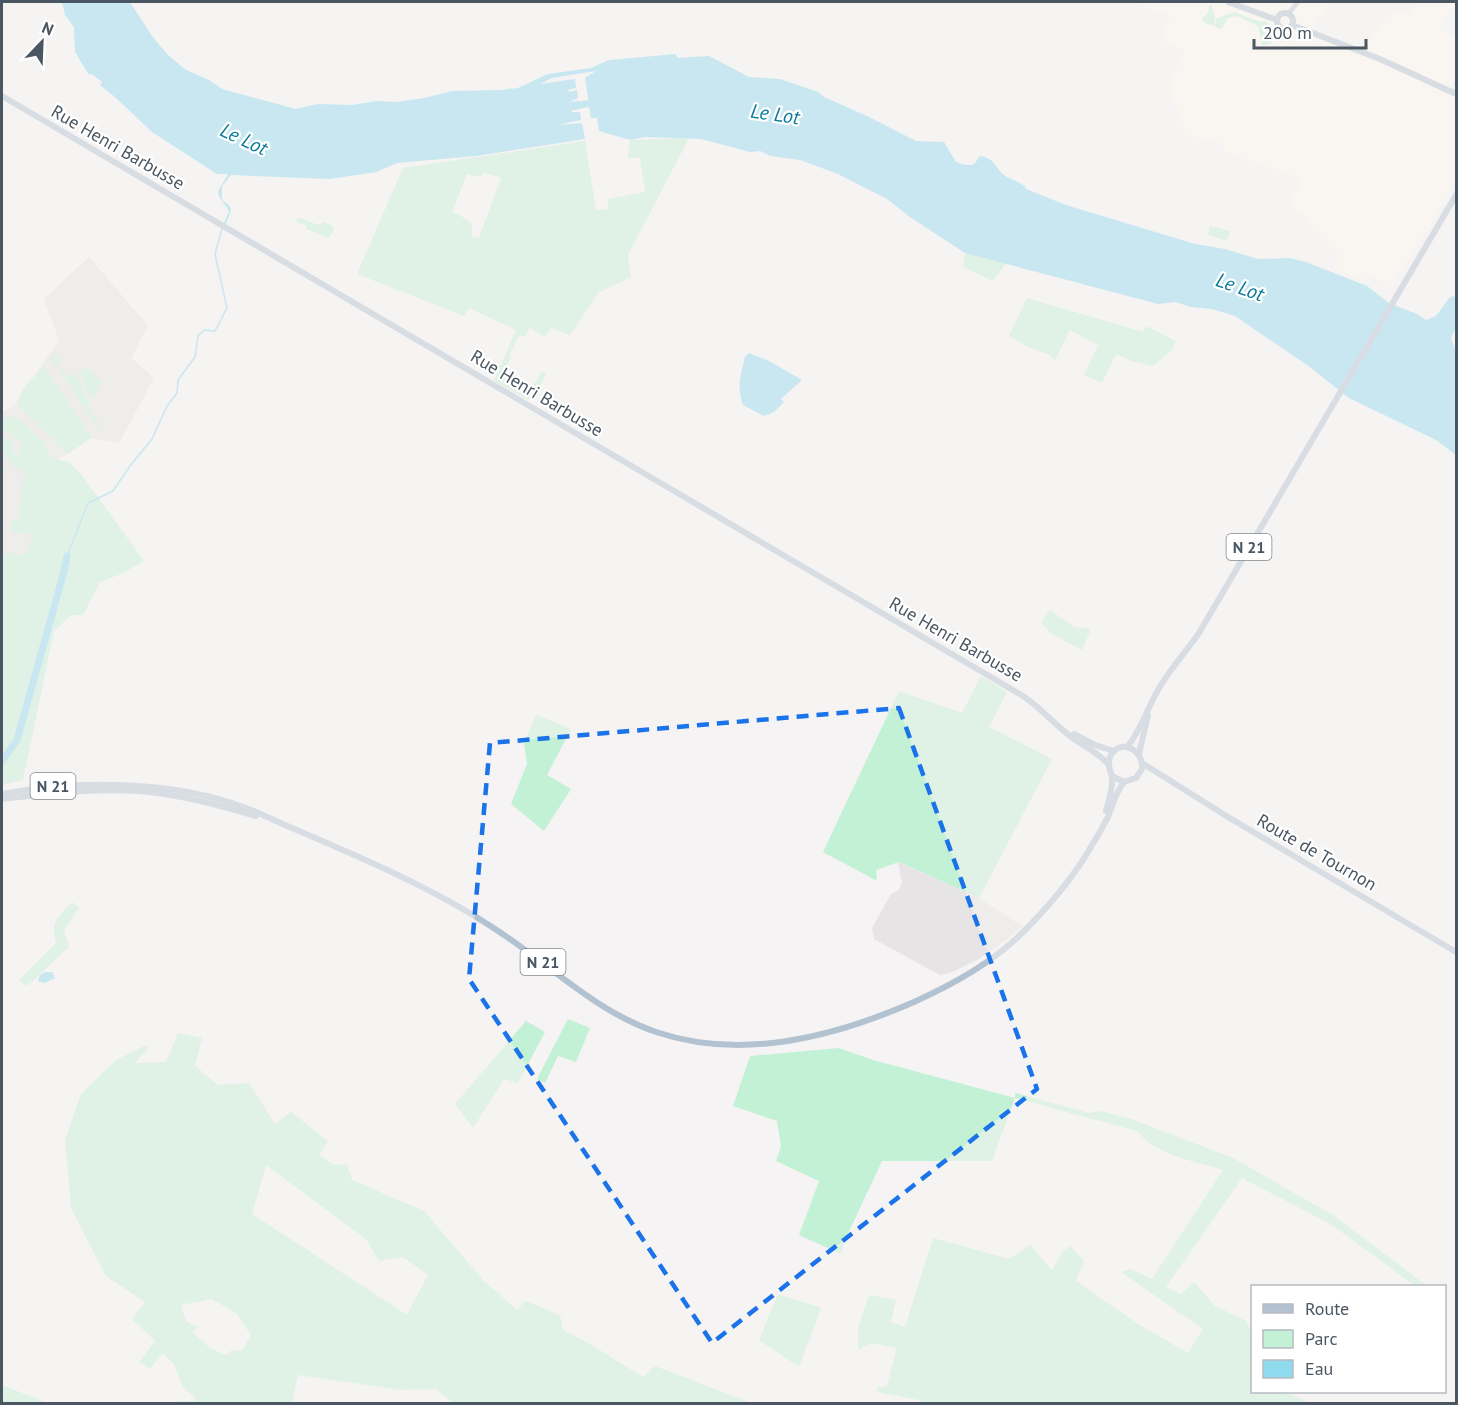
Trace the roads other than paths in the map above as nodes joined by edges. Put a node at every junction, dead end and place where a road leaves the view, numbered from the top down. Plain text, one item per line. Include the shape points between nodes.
1 (1228, 2) edge
2 (1298, 2) edge
3 (1288, 14) junction
4 (1277, 20) junction
5 (1292, 25) junction
6 (1456, 94) edge
7 (2, 96) edge
8 (1456, 195) edge
9 (1154, 697) junction
10 (1054, 721) junction
11 (1127, 747) junction
12 (1114, 751) junction
13 (1139, 754) junction
14 (1142, 763) junction
15 (1108, 764) junction
16 (1140, 774) junction
17 (1112, 776) junction
18 (1163, 778) junction
19 (1124, 782) junction
20 (2, 794) edge
21 (2, 799) edge
22 (275, 821) junction
23 (1098, 834) junction
24 (1456, 952) edge

1 - 4 main road
2 - 3 street
3 - 4 main road via 1281,14
3 - 5 main road
4 - 5 main road via 1282,29
5 - 6 main road
7 - 10 main road, Rue Henri Barbusse via 1023,696
8 - 9 main road, N 21 via 1199,633
9 - 11 main road, N 21
9 - 13 main road, N 21
10 - 12 main road, Rue Henri Barbusse via 1095,746
10 - 15 main road, Rue Henri Barbusse
11 - 12 main road
11 - 13 main road
12 - 15 main road
13 - 14 main road
14 - 16 main road
14 - 18 main road, Route de Tournon
15 - 17 main road
16 - 18 main road
16 - 19 main road
17 - 19 main road
17 - 23 main road, N 21
18 - 24 main road, Route de Tournon
19 - 23 main road, N 21
20 - 22 main road, N 21 via 69,785 148,787 246,807
21 - 22 main road, N 21 via 64,792 137,791 205,802
22 - 23 main road, N 21 via 400,876 462,909 611,1011 645,1028 688,1041 724,1045 813,1036 879,1017 964,977 995,957 1040,914

